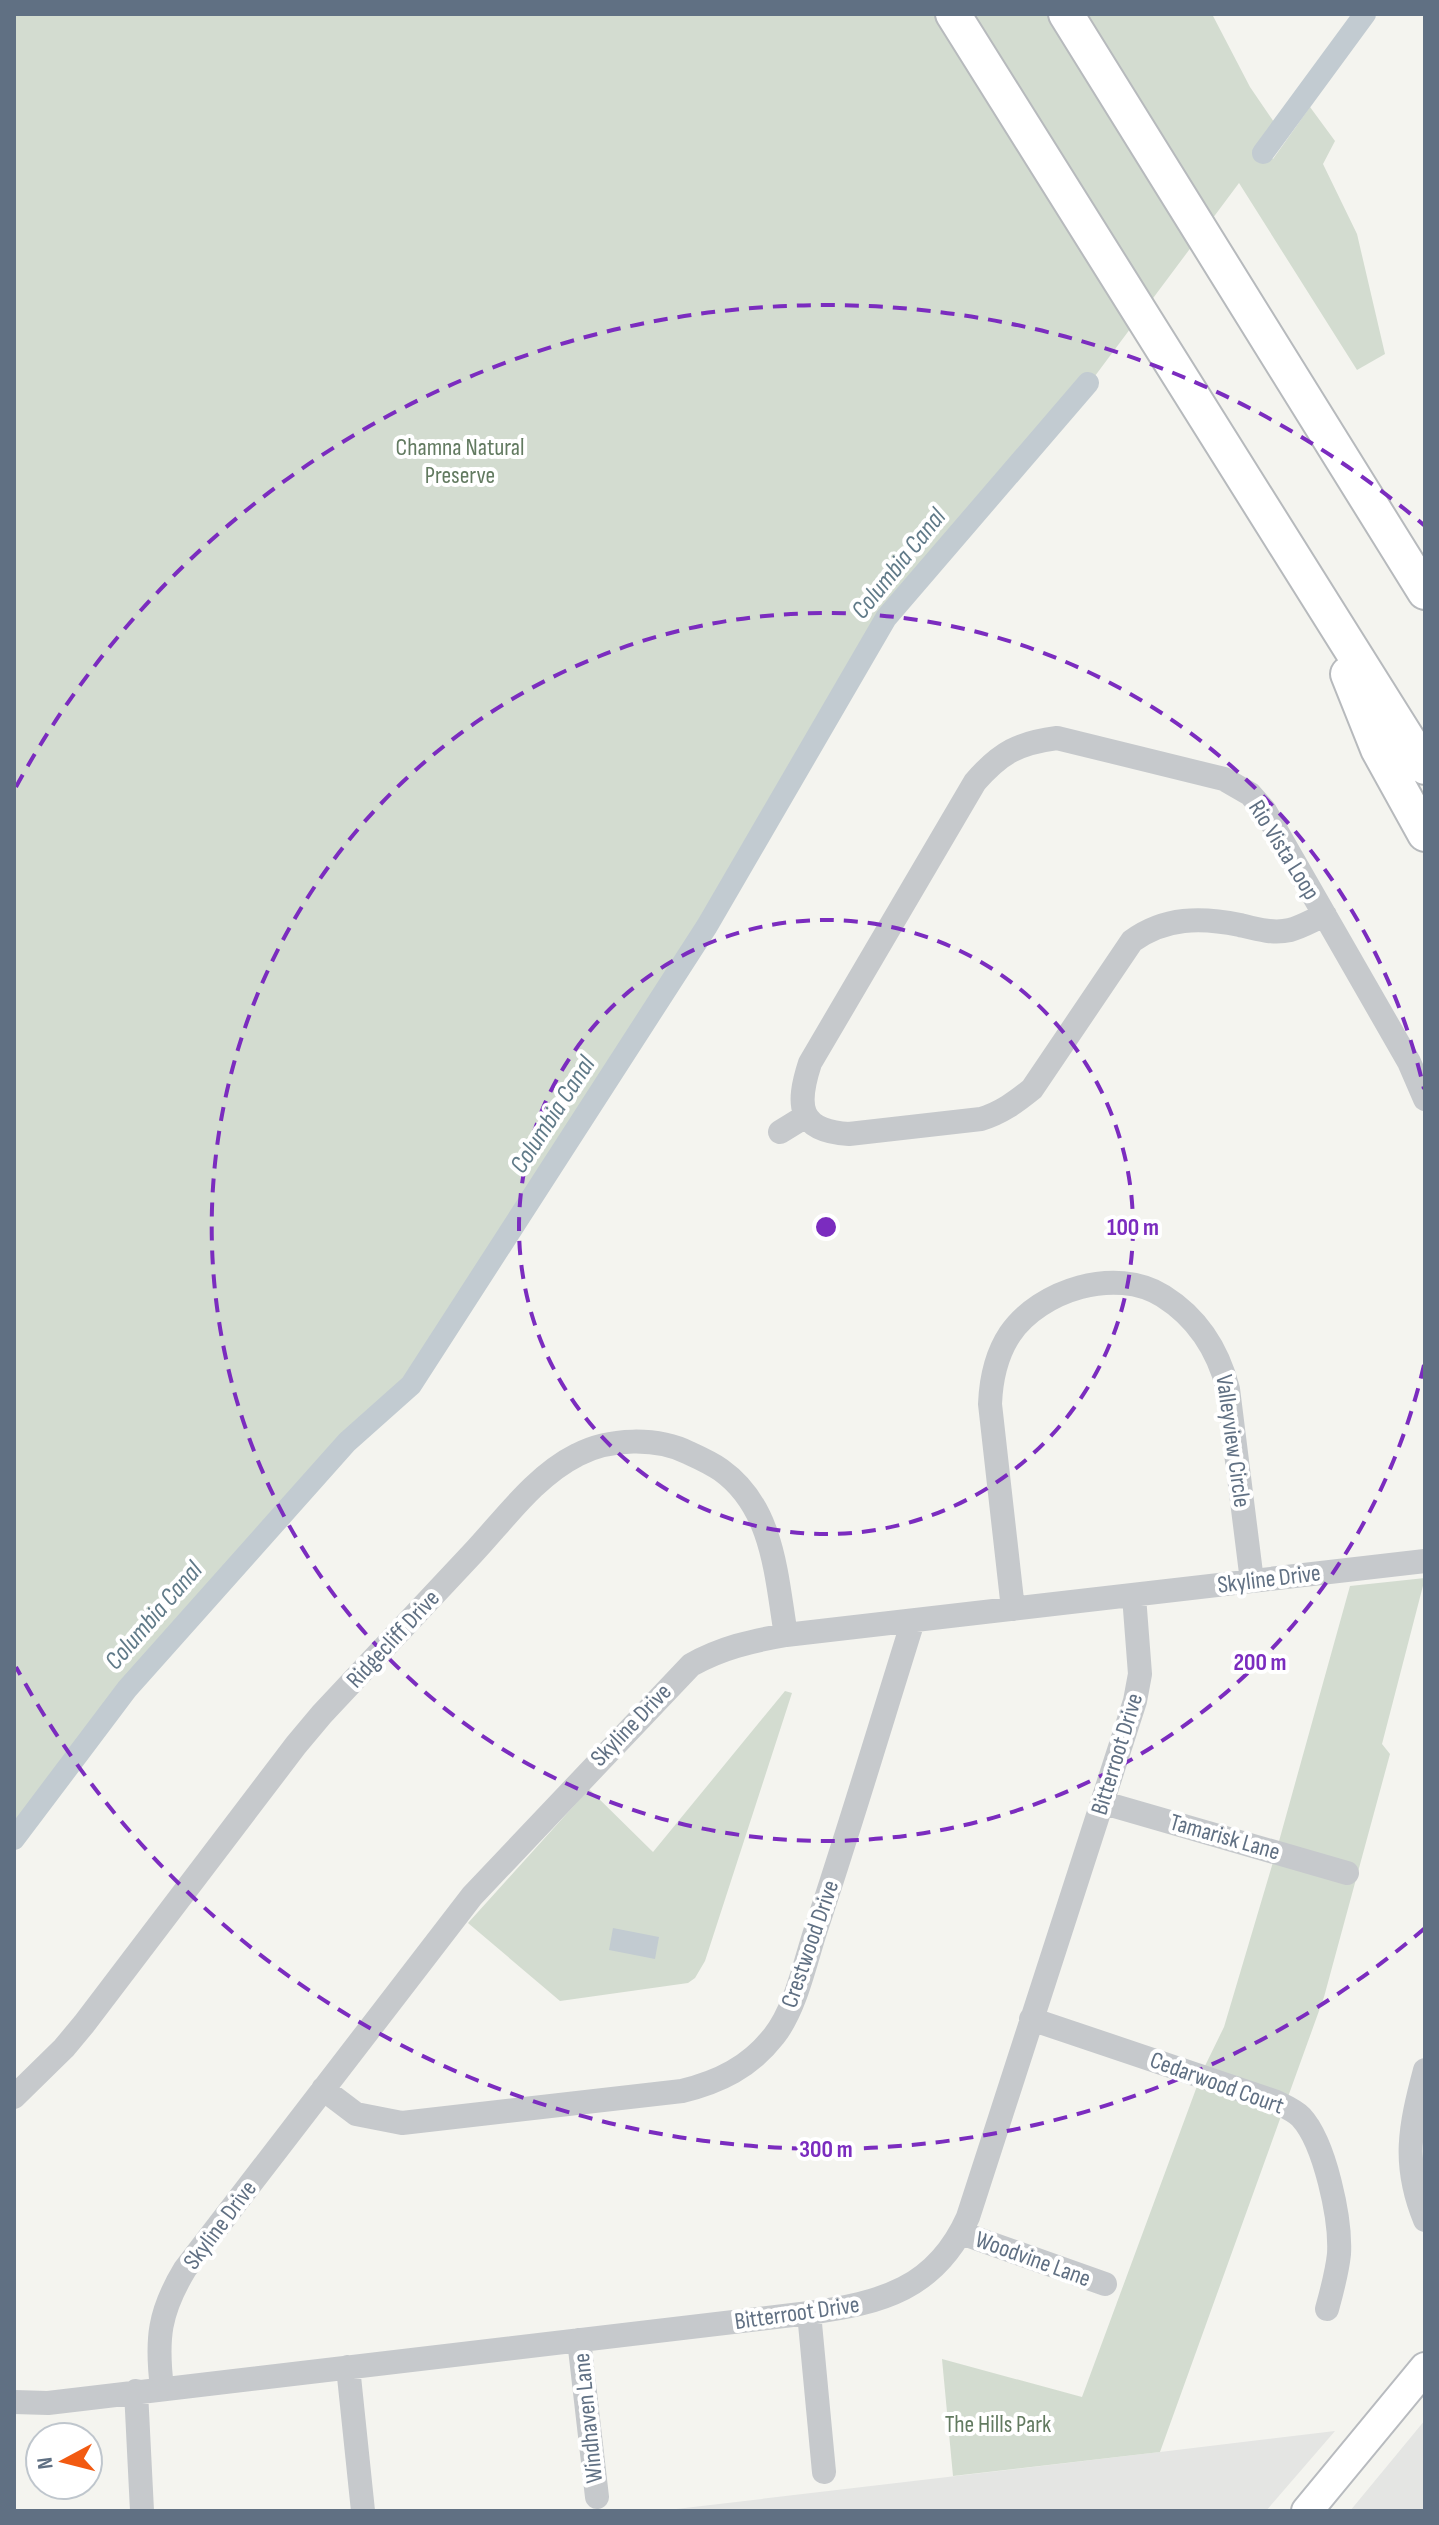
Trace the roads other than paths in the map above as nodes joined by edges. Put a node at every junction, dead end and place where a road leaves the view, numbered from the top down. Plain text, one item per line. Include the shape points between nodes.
1 (953, 14) edge
2 (1066, 14) edge
3 (1288, 372) junction
4 (1425, 548) edge
5 (1314, 588) junction
6 (1425, 592) edge
7 (1425, 767) edge
8 (1425, 834) edge
9 (1325, 915) junction
10 (1425, 1099) edge
11 (806, 1116) junction
12 (780, 1132) dead end
13 (1425, 1561) edge
14 (1252, 1581) junction
15 (1134, 1596) junction
16 (1013, 1609) junction
17 (913, 1621) junction
18 (786, 1635) junction
19 (1104, 1803) junction
20 (1347, 1873) dead end
21 (1031, 2019) junction
22 (1425, 2070) edge
23 (323, 2089) junction
24 (14, 2097) edge
25 (1425, 2220) edge
26 (961, 2233) junction
27 (1105, 2284) dead end
28 (1327, 2309) dead end
29 (809, 2313) junction
30 (579, 2340) junction
31 (348, 2367) junction
32 (1425, 2368) edge
33 (162, 2388) junction
34 (136, 2391) junction
35 (14, 2402) edge
36 (824, 2472) dead end
37 (597, 2497) dead end
38 (142, 2511) edge
39 (363, 2511) edge
40 (1307, 2511) edge

1 - 5 highway
2 - 3 highway
3 - 4 highway via 1374,473
3 - 6 highway
5 - 7 highway
5 - 8 highway via 1378,749
9 - 10 street
9 - 11 street, Rio Vista Loop via 1290,930 1188,919 1146,931 1132,941 1032,1089 994,1115 849,1134 818,1128
9 - 11 street, Rio Vista Loop via 1265,811 1250,794 1224,779 1057,738 1014,747 975,782 822,1041 804,1082
11 - 12 street
13 - 14 street, Skyline Drive
14 - 15 street, Skyline Drive
14 - 16 street, Valleyview Circle via 1222,1363 1188,1315 1161,1294 1102,1283 1073,1288 1026,1316 1010,1334 991,1381
15 - 16 street, Skyline Drive
15 - 19 street, Bitterroot Drive via 1140,1674
16 - 17 street, Skyline Drive
17 - 18 street, Skyline Drive
17 - 23 street, Crestwood Drive via 786,2017 745,2065 682,2091 413,2123 356,2114
18 - 23 street, Skyline Drive via 713,1653 672,1683 472,1896
18 - 24 street, Ridgecliff Drive via 763,1523 736,1482 676,1446 624,1443 578,1454 535,1485 322,1714 84,2024
19 - 20 street, Tamarisk Lane
19 - 21 street, Bitterroot Drive
21 - 26 street, Bitterroot Drive
21 - 28 street, Cedarwood Court via 1274,2101 1300,2116 1324,2160 1338,2229 1339,2254
22 - 25 street via 1409,2145 1412,2179
23 - 33 street, Skyline Drive via 169,2295 159,2347
26 - 27 street, Woodvine Lane
26 - 29 street, Bitterroot Drive via 939,2262 893,2295
29 - 30 street, Bitterroot Drive
29 - 36 street
30 - 31 street, Bitterroot Drive
30 - 37 street, Windhaven Lane
31 - 33 street, Bitterroot Drive
31 - 39 street
32 - 40 main road
33 - 34 street, Bitterroot Drive
34 - 35 street via 48,2403
34 - 38 street

